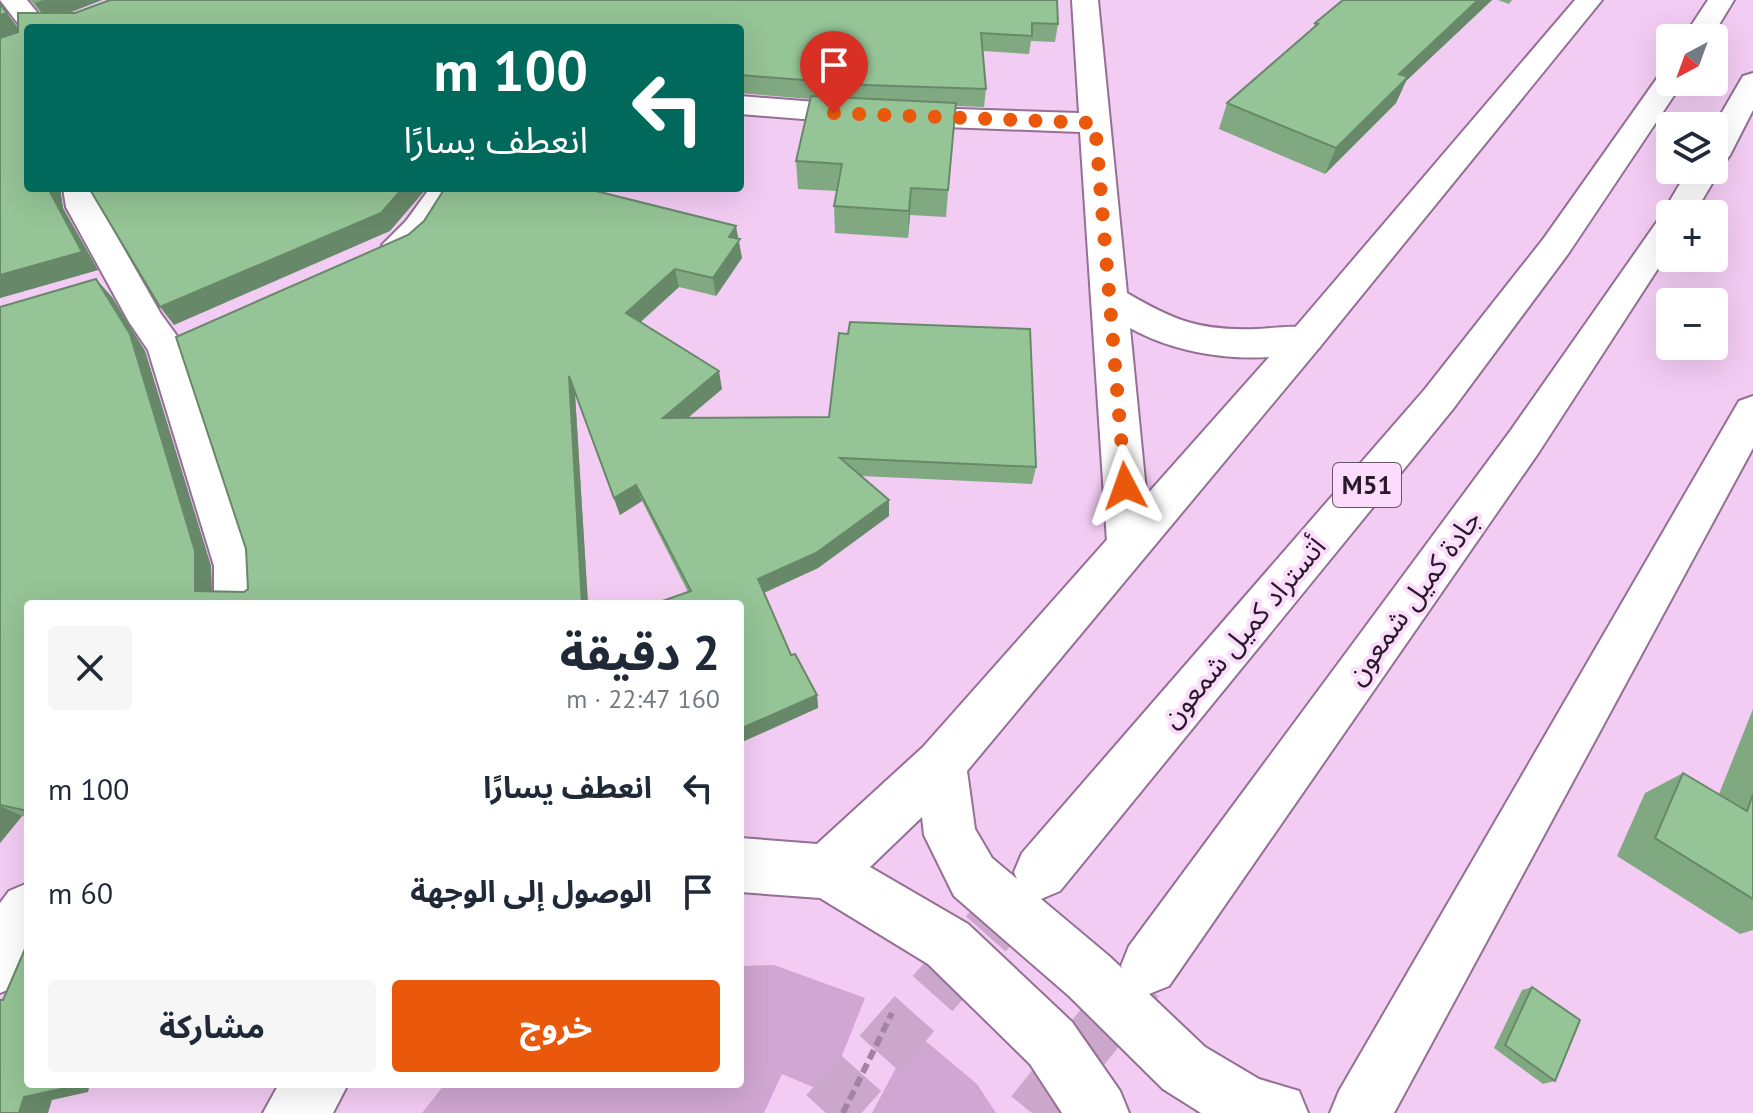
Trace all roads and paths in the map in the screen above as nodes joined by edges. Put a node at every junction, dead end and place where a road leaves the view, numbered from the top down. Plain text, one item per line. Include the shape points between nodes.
1 (13, 0) edge
2 (1085, 0) edge
3 (1589, 0) edge
4 (1721, 0) edge
5 (33, 24) edge
6 (1706, 24) edge
7 (1753, 82) edge
8 (1659, 96) edge
9 (744, 105) edge
10 (1095, 123) junction
11 (1728, 129) edge
12 (80, 192) edge
13 (443, 192) edge
14 (1656, 245) edge
15 (367, 260) edge
16 (1111, 300) junction
17 (1174, 333) junction
18 (1306, 339) junction
19 (1116, 372) junction
20 (1753, 411) edge
21 (1129, 542) junction
22 (237, 600) edge
23 (941, 764) junction
24 (744, 865) edge
25 (827, 872) junction
26 (1041, 872) tunnel mouth
27 (24, 916) edge
28 (0, 965) edge
29 (1149, 966) tunnel mouth
30 (892, 1013) dead end
31 (315, 1088) edge
32 (294, 1113) edge
33 (843, 1113) edge
34 (1098, 1113) edge
35 (1277, 1113) edge
36 (1361, 1113) edge

1 - 5 main road
2 - 10 main road
3 - 18 main road
4 - 6 main road
7 - 11 main road
8 - 26 main road, أتستراد كميل شمعون / M51 via 1556,246 1439,399
9 - 10 main road
10 - 16 main road
12 - 22 main road via 107,283 179,341 236,566
13 - 15 main road via 404,242
14 - 29 main road, جادة كميل شمعون via 1525,441
16 - 17 main road
16 - 19 main road
17 - 18 main road via 1226,343
17 - 19 main road via 1137,342
18 - 21 main road
19 - 21 main road
20 - 36 main road
21 - 23 main road
23 - 25 main road
23 - 35 main road via 950,835 973,877 1089,976 1184,1068 1249,1108
24 - 25 main road
25 - 34 main road via 948,944 1051,1043
27 - 28 main road
30 - 33 path
31 - 32 main road

